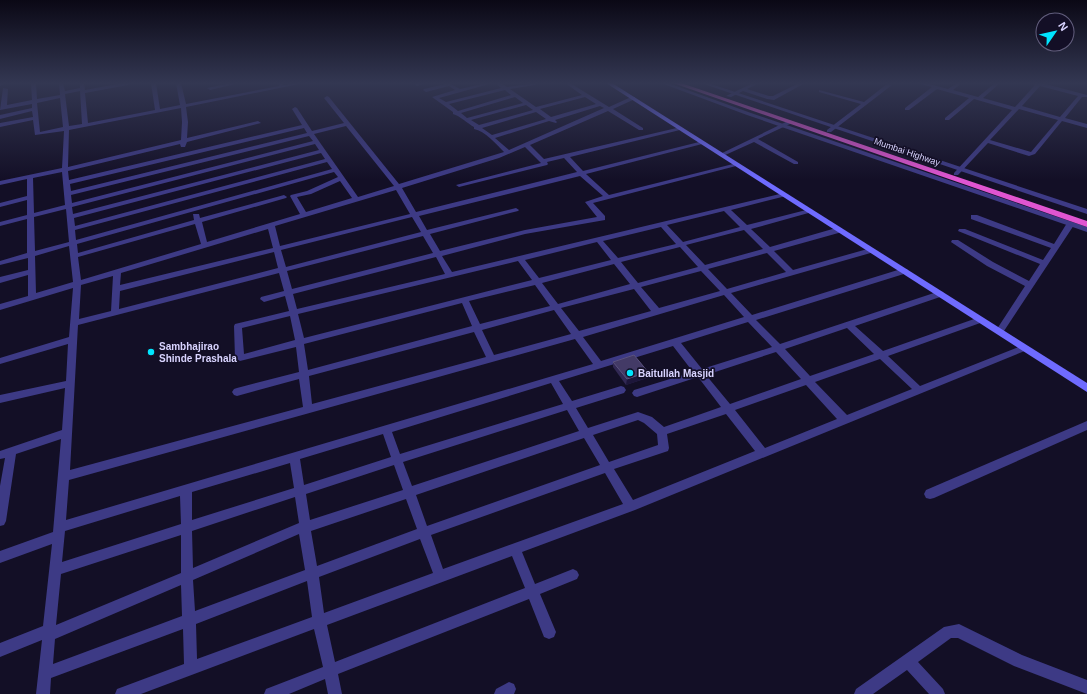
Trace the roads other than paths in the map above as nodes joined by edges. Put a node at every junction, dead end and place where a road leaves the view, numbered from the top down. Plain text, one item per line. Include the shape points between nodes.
1 (65, 115) edge
2 (84, 115) edge
3 (135, 115) edge
4 (185, 115) edge
5 (298, 115) edge
6 (341, 115) edge
7 (460, 115) edge
8 (483, 115) edge
9 (516, 115) edge
10 (546, 115) edge
11 (563, 115) edge
12 (594, 115) edge
13 (619, 115) edge
14 (660, 115) edge
15 (762, 115) edge
16 (764, 115) edge
17 (793, 115) edge
18 (848, 115) edge
19 (952, 115) edge
20 (1010, 115) edge
21 (1047, 115) edge
22 (1065, 115) edge
23 (36, 118) joint
24 (551, 119) junction
25 (947, 119) dead end
26 (1062, 119) junction
27 (466, 120) junction
28 (258, 123) dead end
29 (348, 124) junction
30 (788, 124) junction
31 (0, 125) edge
32 (85, 125) junction
33 (305, 126) junction
34 (1087, 126) edge
35 (476, 128) junction
36 (564, 128) junction
37 (831, 128) junction
38 (66, 129) junction
39 (641, 129) dead end
40 (682, 129) junction
41 (310, 134) junction
42 (491, 137) junction
43 (755, 140) junction
44 (184, 141) junction
45 (986, 141) junction
46 (316, 142) junction
47 (703, 143) junction
48 (526, 144) junction
49 (323, 151) junction
50 (508, 152) junction
51 (722, 155) junction
52 (181, 156) junction
53 (566, 156) junction
54 (329, 160) junction
55 (543, 161) junction
56 (796, 163) dead end
57 (737, 165) junction
58 (180, 166) junction
59 (65, 169) junction
60 (336, 170) junction
61 (958, 172) junction
62 (581, 173) junction
63 (184, 175) junction
64 (30, 177) junction
65 (342, 178) junction
66 (0, 183) edge
67 (66, 183) junction
68 (459, 185) dead end
69 (187, 186) junction
70 (398, 187) junction
71 (68, 194) junction
72 (784, 195) junction
73 (31, 197) junction
74 (191, 197) junction
75 (284, 197) dead end
76 (608, 197) junction
77 (357, 200) junction
78 (0, 205) edge
79 (68, 206) junction
80 (194, 209) junction
81 (726, 209) junction
82 (516, 210) dead end
83 (810, 211) junction
84 (1087, 212) edge
85 (415, 215) junction
86 (31, 216) junction
87 (304, 216) junction
88 (70, 217) junction
89 (974, 217) dead end
90 (1087, 218) edge
91 (198, 222) junction
92 (0, 224) edge
93 (1070, 224) junction
94 (1087, 224) edge
95 (663, 225) junction
96 (271, 226) junction
97 (745, 228) junction
98 (71, 229) junction
99 (839, 230) junction
100 (1087, 230) edge
101 (962, 231) dead end
102 (426, 233) junction
103 (974, 236) junction
104 (599, 240) junction
105 (955, 242) dead end
106 (73, 243) junction
107 (682, 245) junction
108 (205, 246) junction
109 (963, 247) junction
110 (1055, 247) junction
111 (277, 248) junction
112 (768, 250) junction
113 (871, 250) junction
114 (32, 254) junction
115 (438, 254) junction
116 (74, 256) junction
117 (520, 259) junction
118 (617, 262) junction
119 (0, 263) edge
120 (1044, 263) junction
121 (703, 268) junction
122 (283, 270) junction
123 (32, 271) junction
124 (904, 271) junction
125 (116, 272) junction
126 (792, 273) junction
127 (450, 275) junction
128 (0, 280) edge
129 (537, 281) junction
130 (78, 283) junction
131 (1030, 285) junction
132 (636, 286) junction
133 (116, 289) junction
134 (725, 292) junction
135 (289, 293) junction
136 (940, 294) junction
137 (32, 297) junction
138 (264, 299) dead end
139 (464, 299) junction
140 (0, 307) edge
141 (556, 307) junction
142 (294, 312) junction
143 (657, 312) junction
144 (115, 313) junction
145 (750, 318) junction
146 (980, 320) junction
147 (76, 323) junction
148 (849, 325) junction
149 (477, 328) junction
150 (999, 332) junction
151 (577, 335) junction
152 (74, 339) junction
153 (300, 342) junction
154 (675, 342) junction
155 (778, 348) junction
156 (1024, 348) junction
157 (881, 355) junction
158 (491, 359) junction
159 (0, 361) edge
160 (600, 365) junction
161 (305, 374) junction
162 (700, 374) junction
163 (553, 379) junction
164 (808, 381) junction
165 (71, 384) junction
166 (1087, 388) edge
167 (621, 390) dead end
168 (918, 390) junction
169 (236, 392) dead end
170 (637, 393) dead end
171 (0, 398) edge
172 (569, 406) junction
173 (728, 409) junction
174 (308, 410) junction
175 (844, 419) junction
176 (1087, 425) edge
177 (386, 429) junction
178 (662, 432) junction
179 (67, 433) junction
180 (586, 433) junction
181 (11, 451) junction
182 (763, 453) junction
183 (0, 455) edge
184 (294, 456) junction
185 (397, 459) junction
186 (607, 467) junction
187 (63, 477) junction
188 (186, 488) junction
189 (3, 489) edge
190 (300, 491) junction
191 (409, 492) junction
192 (930, 494) dead end
193 (631, 506) junction
194 (0, 521) edge
195 (187, 527) junction
196 (306, 527) junction
197 (59, 531) junction
198 (424, 532) junction
199 (515, 549) junction
200 (0, 556) edge
201 (55, 570) junction
202 (312, 573) junction
203 (573, 575) dead end
204 (187, 576) junction
205 (440, 577) junction
206 (532, 591) junction
207 (189, 620) junction
208 (319, 621) junction
209 (50, 632) junction
210 (549, 632) dead end
211 (0, 650) edge
212 (908, 661) junction
213 (191, 668) junction
214 (331, 670) junction
215 (45, 674) junction
216 (1087, 687) edge
217 (42, 694) edge
218 (122, 694) edge
219 (271, 694) edge
220 (335, 694) edge
221 (861, 694) edge
222 (938, 694) edge

1 - 38 street
2 - 32 street
3 - 32 street
4 - 44 street via 187,129
5 - 33 street
6 - 29 street
7 - 27 street
8 - 27 street
9 - 35 street
10 - 24 street
11 - 24 street
12 - 36 street
13 - 39 street
14 - 40 main road
15 - 30 street
16 - 30 highway, Mumbai Highway
17 - 37 highway, Mumbai Highway
18 - 37 street
19 - 25 street
20 - 45 street
21 - 26 street
22 - 26 street
23 - 31 street
23 - 38 street via 38,134
24 - 36 street
24 - 42 street
26 - 34 street
26 - 45 street via 1033,153
27 - 35 street
28 - 44 street
29 - 41 street
29 - 70 street
30 - 43 street
30 - 93 street
30 - 94 highway, Mumbai Highway
32 - 38 street
33 - 41 street
33 - 52 street
35 - 42 street
36 - 48 street
37 - 61 highway, Mumbai Highway
38 - 59 street
40 - 47 main road
40 - 53 street
41 - 46 street
41 - 58 street
42 - 50 street
43 - 51 street
43 - 56 street
44 - 52 street
44 - 59 street
45 - 61 street
46 - 49 street
46 - 63 street
47 - 51 main road
47 - 62 street
48 - 50 street
48 - 55 street
49 - 54 street
49 - 69 street
50 - 70 street
51 - 57 main road
52 - 58 street
52 - 67 street
53 - 55 street
53 - 62 street
54 - 60 street
54 - 74 street
55 - 68 street via 545,164
57 - 72 main road
57 - 76 street
58 - 63 street
58 - 71 street
59 - 64 street
59 - 67 street
60 - 65 street
60 - 80 street
61 - 84 street
61 - 90 highway, Mumbai Highway
62 - 76 street
62 - 85 street
63 - 69 street
63 - 79 street
64 - 66 street
64 - 73 street
65 - 77 street
65 - 87 street via 293,196
67 - 71 street
69 - 74 street
69 - 88 street
70 - 77 street
70 - 85 street
71 - 79 street
72 - 81 street
72 - 83 main road
73 - 78 street
73 - 86 street
74 - 80 street
74 - 98 street
75 - 91 street
76 - 115 street via 588,202 602,218 525,232
77 - 87 street
79 - 86 street
79 - 88 street
80 - 91 street
80 - 106 street
81 - 95 street
81 - 97 street
82 - 102 street
83 - 97 street
83 - 99 main road
85 - 102 street
85 - 111 street
86 - 92 street
86 - 114 street
87 - 96 street
88 - 98 street
89 - 110 street
91 - 108 street
91 - 116 street
93 - 100 street
93 - 110 street
95 - 104 street
95 - 107 street
96 - 108 street
96 - 111 street
97 - 107 street
97 - 112 street
98 - 106 street
99 - 112 street
99 - 113 main road
101 - 103 street
102 - 115 street
102 - 122 street
103 - 109 street
103 - 120 street
104 - 117 street
104 - 118 street
105 - 109 street
106 - 114 street
106 - 116 street
107 - 118 street
107 - 121 street
108 - 125 street
109 - 131 street
110 - 120 street
111 - 122 street
111 - 133 street
112 - 121 street
112 - 126 street
113 - 124 main road
113 - 126 street
114 - 119 street
114 - 123 street
115 - 127 street
115 - 135 street
116 - 130 street
117 - 127 street
117 - 129 street
118 - 129 street
118 - 132 street
120 - 131 street
121 - 132 street
121 - 134 street
122 - 135 street
122 - 144 street
123 - 128 street
123 - 137 street
124 - 136 main road
124 - 145 street
125 - 130 street
125 - 133 street
126 - 134 street
127 - 142 street
129 - 139 street
129 - 141 street
130 - 137 street
130 - 147 street
131 - 150 street
132 - 141 street
132 - 143 street
133 - 144 street
134 - 143 street
134 - 145 street
135 - 138 street
135 - 142 street
136 - 146 main road
136 - 148 street
137 - 140 street
139 - 149 street
139 - 153 street
141 - 149 street
141 - 151 street
142 - 153 street
142 - 153 street via 238,326 240,358
143 - 151 street
144 - 147 street
145 - 154 street
145 - 155 street
146 - 150 main road
146 - 157 street
147 - 152 street
148 - 155 street
148 - 157 street
149 - 158 street
149 - 161 street
150 - 156 main road
151 - 158 street
151 - 160 street
152 - 159 street
152 - 165 street
153 - 161 street
154 - 160 street
154 - 162 street
155 - 162 street
155 - 164 street
156 - 166 main road
156 - 168 street
157 - 164 street
157 - 168 street
158 - 174 street
160 - 163 street
161 - 169 street
161 - 174 street
162 - 170 street
162 - 173 street
163 - 172 street
163 - 177 street
164 - 173 street
164 - 175 street
165 - 171 street
165 - 179 street
167 - 172 street
168 - 175 street
172 - 180 street
172 - 185 street
173 - 178 street
173 - 182 street
174 - 187 street
175 - 182 street
176 - 192 street
177 - 184 street
177 - 185 street
178 - 180 street via 648,420 638,416
178 - 186 street via 664,448
179 - 181 street
179 - 187 street
180 - 186 street
180 - 191 street
181 - 183 street
181 - 189 street
182 - 193 street
184 - 188 street
184 - 190 street
185 - 190 street
185 - 191 street
186 - 193 street
186 - 198 street
187 - 197 street
188 - 195 street
188 - 197 street
189 - 194 street
190 - 195 street
190 - 196 street
191 - 196 street
191 - 198 street
193 - 199 street
195 - 201 street
195 - 204 street
196 - 202 street
196 - 204 street
197 - 200 street
197 - 201 street
198 - 202 street
198 - 205 street
199 - 205 street
199 - 206 street
201 - 209 street
202 - 207 street
202 - 208 street
203 - 206 street
204 - 207 street
204 - 209 street
205 - 208 street
206 - 210 street
206 - 214 street
207 - 213 street
207 - 215 street
208 - 213 street
208 - 214 street
209 - 211 street
209 - 215 street
212 - 216 street via 949,632 959,631 1019,661
212 - 221 street
212 - 222 street
213 - 218 street
214 - 219 street
214 - 220 street
215 - 217 street

